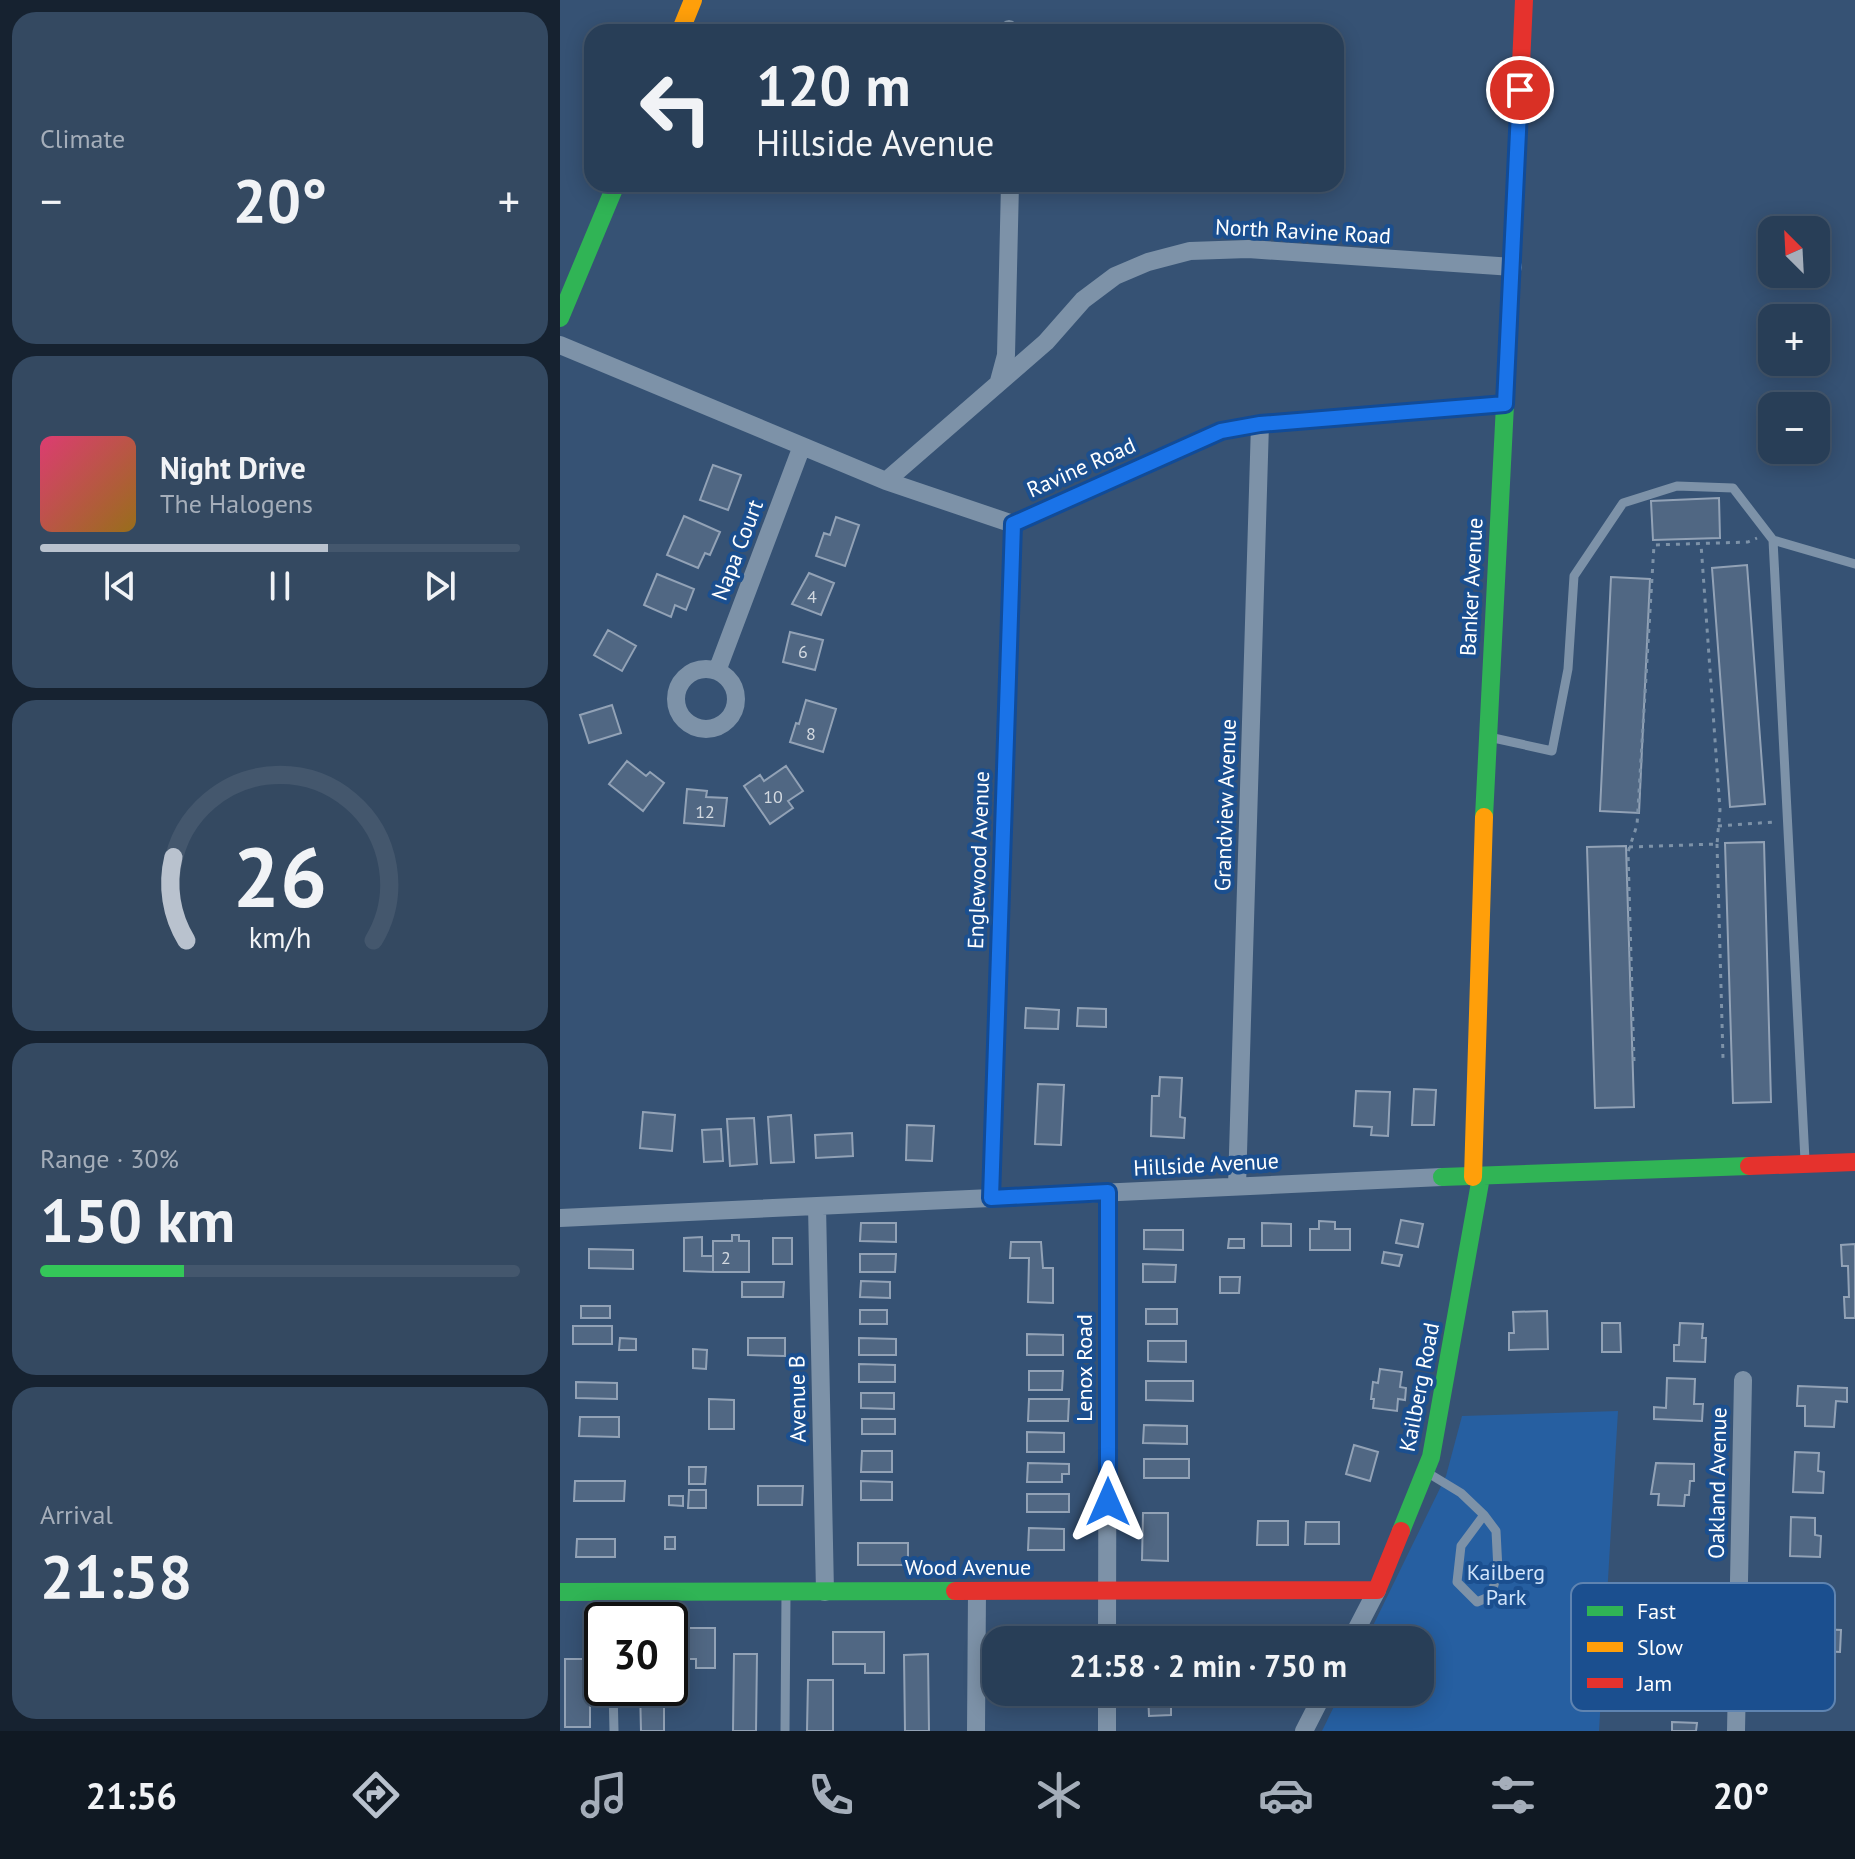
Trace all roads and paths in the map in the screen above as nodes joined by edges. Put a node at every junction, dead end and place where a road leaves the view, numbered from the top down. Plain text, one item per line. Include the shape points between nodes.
1 (693, 0) edge
2 (1524, 0) edge
3 (683, 24) edge
4 (613, 192) edge
5 (1010, 192) edge
6 (1513, 267) junction
7 (560, 318) edge
8 (560, 345) edge
9 (999, 381) junction
10 (1505, 404) junction
11 (1260, 424) junction
12 (802, 446) junction
13 (886, 481) junction
14 (1013, 524) junction
15 (1771, 537) junction
16 (1701, 544) junction
17 (1855, 564) edge
18 (717, 671) dead end
19 (1487, 736) junction
20 (1787, 821) junction
21 (1718, 826) junction
22 (1717, 844) junction
23 (1629, 847) junction
24 (1723, 1058) dead end
25 (1634, 1061) dead end
26 (1855, 1162) edge
27 (1805, 1163) junction
28 (1477, 1177) junction
29 (1237, 1186) junction
30 (1108, 1192) junction
31 (991, 1198) junction
32 (817, 1206) junction
33 (560, 1218) edge
34 (1743, 1380) dead end
35 (1425, 1471) junction
36 (1484, 1515) junction
37 (1739, 1583) edge
38 (1377, 1590) junction
39 (977, 1591) junction
40 (1107, 1591) junction
41 (560, 1592) edge
42 (613, 1592) junction
43 (786, 1592) junction
44 (825, 1592) junction
45 (613, 1602) edge
46 (1107, 1626) edge
47 (1358, 1626) edge
48 (613, 1706) edge
49 (1107, 1706) edge
50 (1317, 1706) edge
51 (1736, 1711) edge
52 (614, 1731) edge
53 (785, 1731) edge
54 (976, 1731) edge
55 (1107, 1731) edge
56 (1304, 1731) edge
57 (1736, 1731) edge

1 - 3 street
2 - 6 street, Banker Avenue
4 - 7 street
5 - 9 street via 1006,355
6 - 9 street, North Ravine Road via 1248,249 1190,251 1115,276
6 - 10 street, Banker Avenue
8 - 12 street, Ravine Road
9 - 13 street, North Ravine Road
10 - 11 street, Ravine Road
10 - 19 street, Banker Avenue
11 - 14 street, Ravine Road via 1221,431
11 - 29 street, Grandview Avenue
12 - 13 street, Ravine Road
12 - 18 street, Napa Court
13 - 14 street, Ravine Road
14 - 31 street, Englewood Avenue
15 - 16 path
15 - 17 lane
15 - 19 lane via 1733,488 1677,486 1623,503 1574,576 1568,669 1552,751
15 - 20 lane
16 - 21 path
16 - 23 path via 1654,545 1637,825
19 - 28 street, Banker Avenue
20 - 21 path
20 - 27 lane
21 - 22 path
22 - 23 path
22 - 24 path
23 - 25 path
26 - 27 street, Hillside Avenue
27 - 28 street, Hillside Avenue
28 - 29 street, Hillside Avenue
28 - 35 street, Kailberg Road
29 - 30 street, Hillside Avenue
30 - 31 street, Hillside Avenue
30 - 40 street, Lenox Road
31 - 32 street, Hillside Avenue
32 - 33 street, Hillside Avenue
32 - 44 street, Avenue B
34 - 37 street, Oakland Avenue
35 - 36 lane
35 - 38 street, Kailberg Road
36 - 36 lane via 1461,1546 1457,1582 1477,1602 1491,1596 1498,1570 1496,1531
38 - 40 street, Wood Avenue
38 - 47 street, Kailberg Road
39 - 40 street, Wood Avenue
39 - 44 street, Wood Avenue
39 - 54 street
40 - 46 street, Lenox Road
41 - 42 street, Wood Avenue
42 - 43 street, Wood Avenue
42 - 45 lane
43 - 44 street, Wood Avenue
43 - 53 lane
48 - 52 lane
49 - 55 street
50 - 56 street
51 - 57 street, Oakland Avenue

